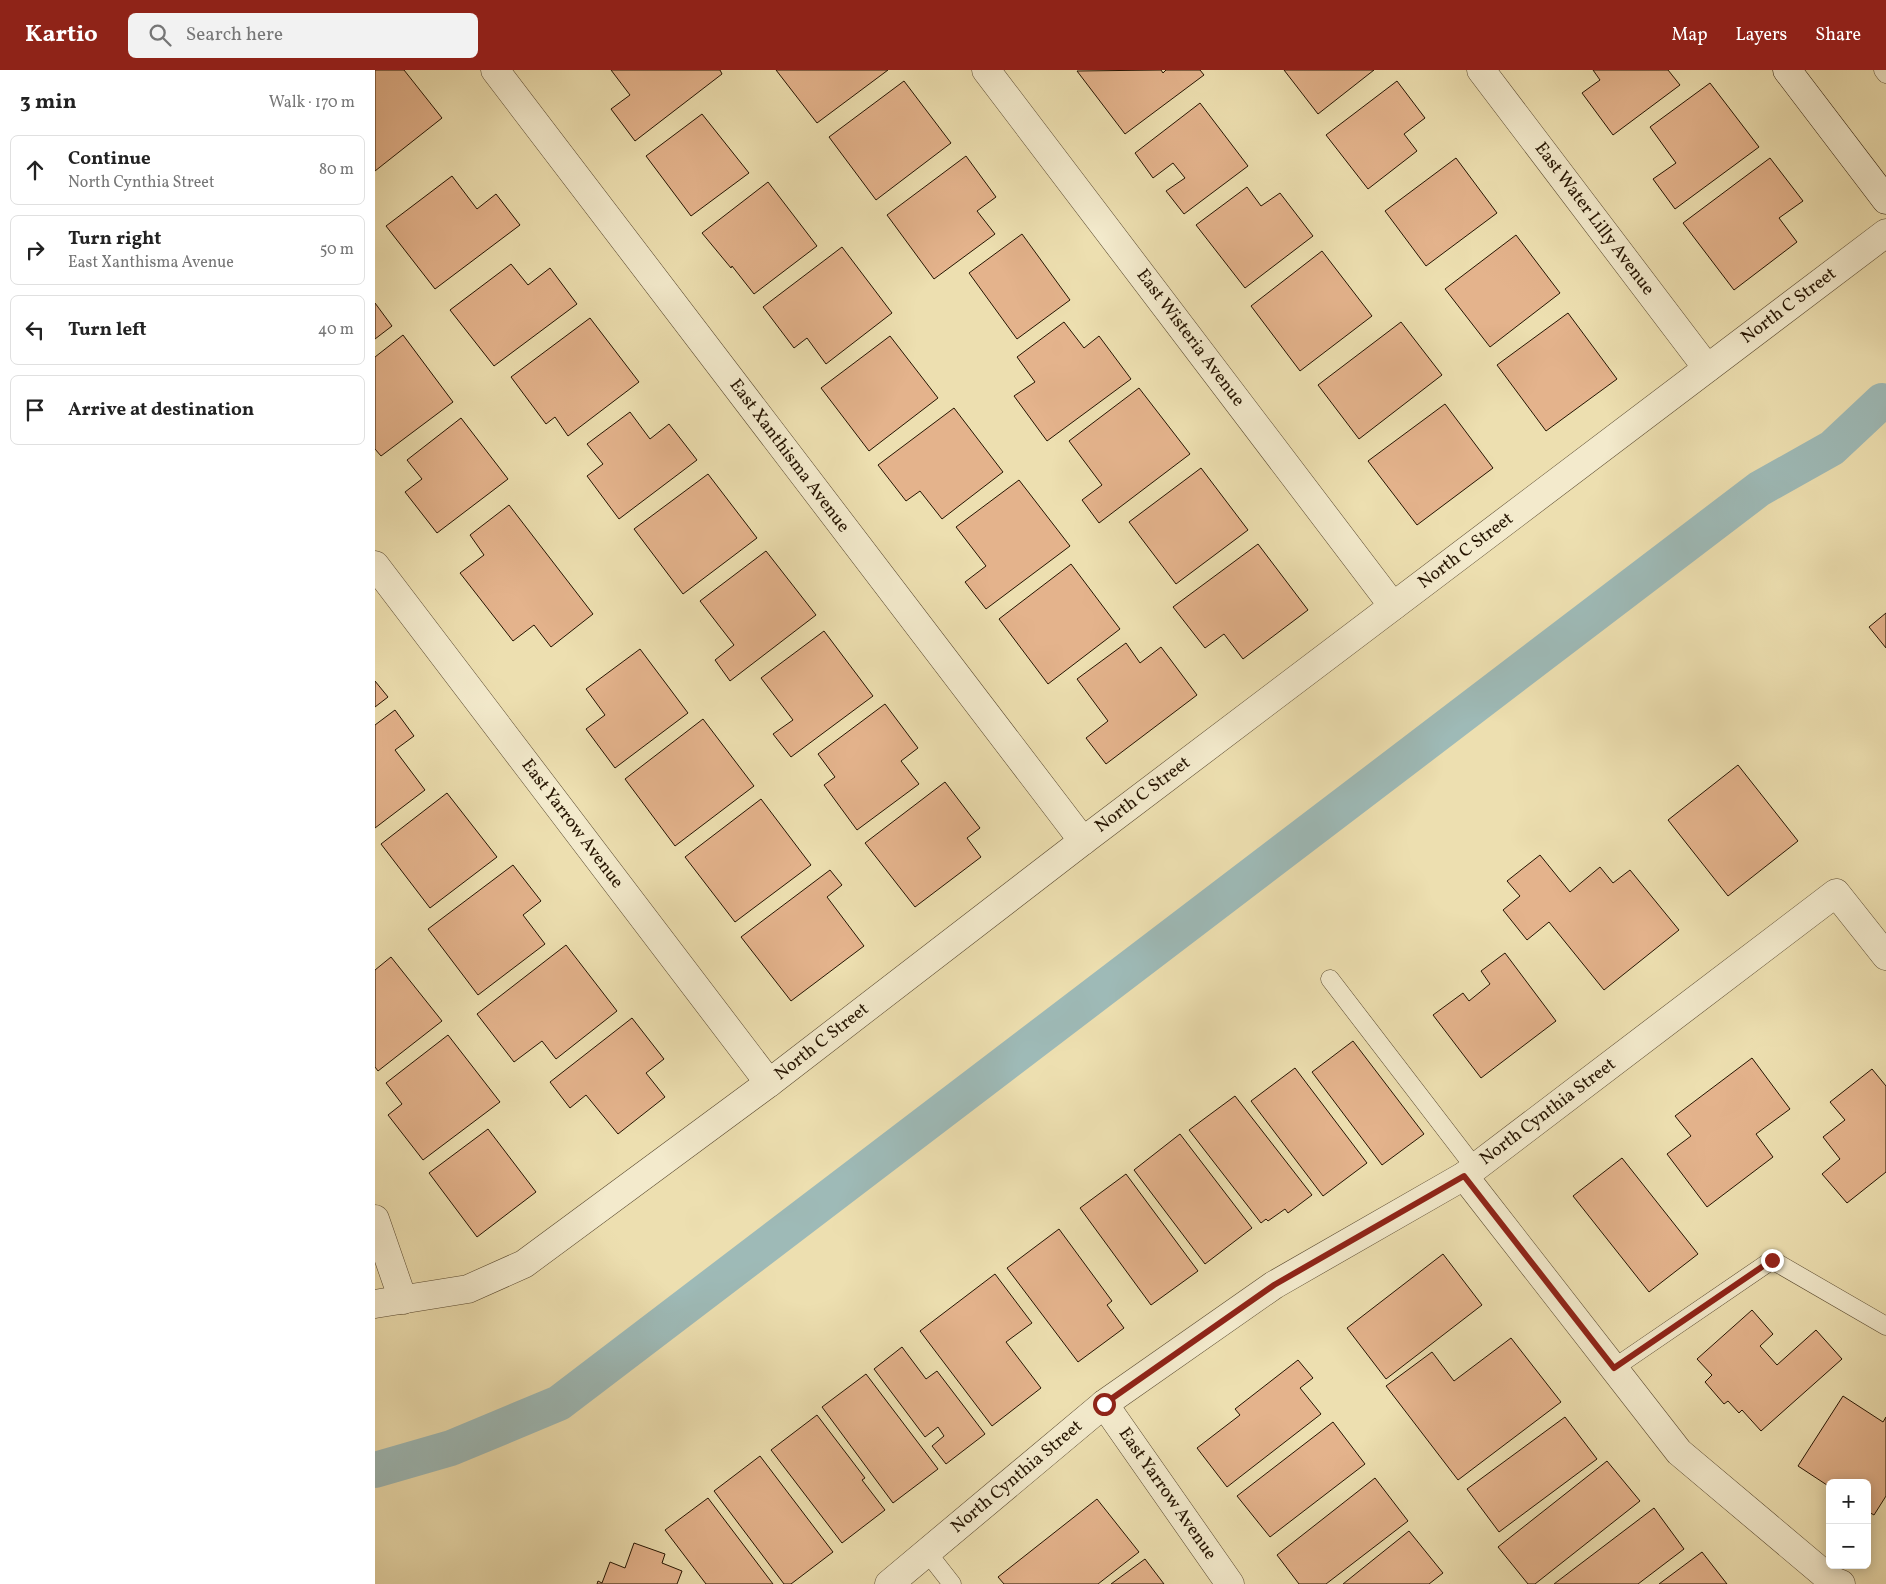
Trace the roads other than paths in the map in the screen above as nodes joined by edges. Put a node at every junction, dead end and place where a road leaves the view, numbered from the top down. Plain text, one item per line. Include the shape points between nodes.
1 (495, 70) edge
2 (986, 70) edge
3 (1481, 70) edge
4 (1787, 70) edge
5 (1883, 70) edge
6 (1886, 74) edge
7 (1886, 200) edge
8 (1886, 233) edge
9 (1707, 368) junction
10 (375, 565) edge
11 (1393, 606) junction
12 (1083, 841) junction
13 (1886, 956) edge
14 (1330, 979) dead end
15 (769, 1083) junction
16 (1469, 1172) junction
17 (375, 1219) edge
18 (403, 1300) junction
19 (375, 1304) edge
20 (1886, 1326) edge
21 (1614, 1368) junction
22 (1104, 1404) junction
23 (927, 1552) junction
24 (889, 1584) edge
25 (952, 1584) edge
26 (1230, 1584) edge
27 (1841, 1584) edge

1 - 12 street, East Xanthisma Avenue
2 - 11 street, East Wisteria Avenue
3 - 9 street, East Water Lilly Avenue
4 - 7 street
5 - 6 lane
8 - 9 street, North C Street
9 - 11 street, North C Street
10 - 15 street, East Yarrow Avenue
11 - 12 street, North C Street
12 - 15 street, North C Street
13 - 16 street, North Cynthia Street via 1835,893
14 - 16 lane
15 - 18 street, North C Street via 524,1264 468,1289
16 - 21 street
16 - 22 street, North Cynthia Street via 1274,1285
17 - 18 street
18 - 19 street, North C Street
20 - 21 lane via 1772,1260
21 - 27 street via 1679,1452 1831,1580
22 - 23 street, North Cynthia Street
22 - 26 street, East Yarrow Avenue
23 - 24 street, North Cynthia Street
23 - 25 lane

